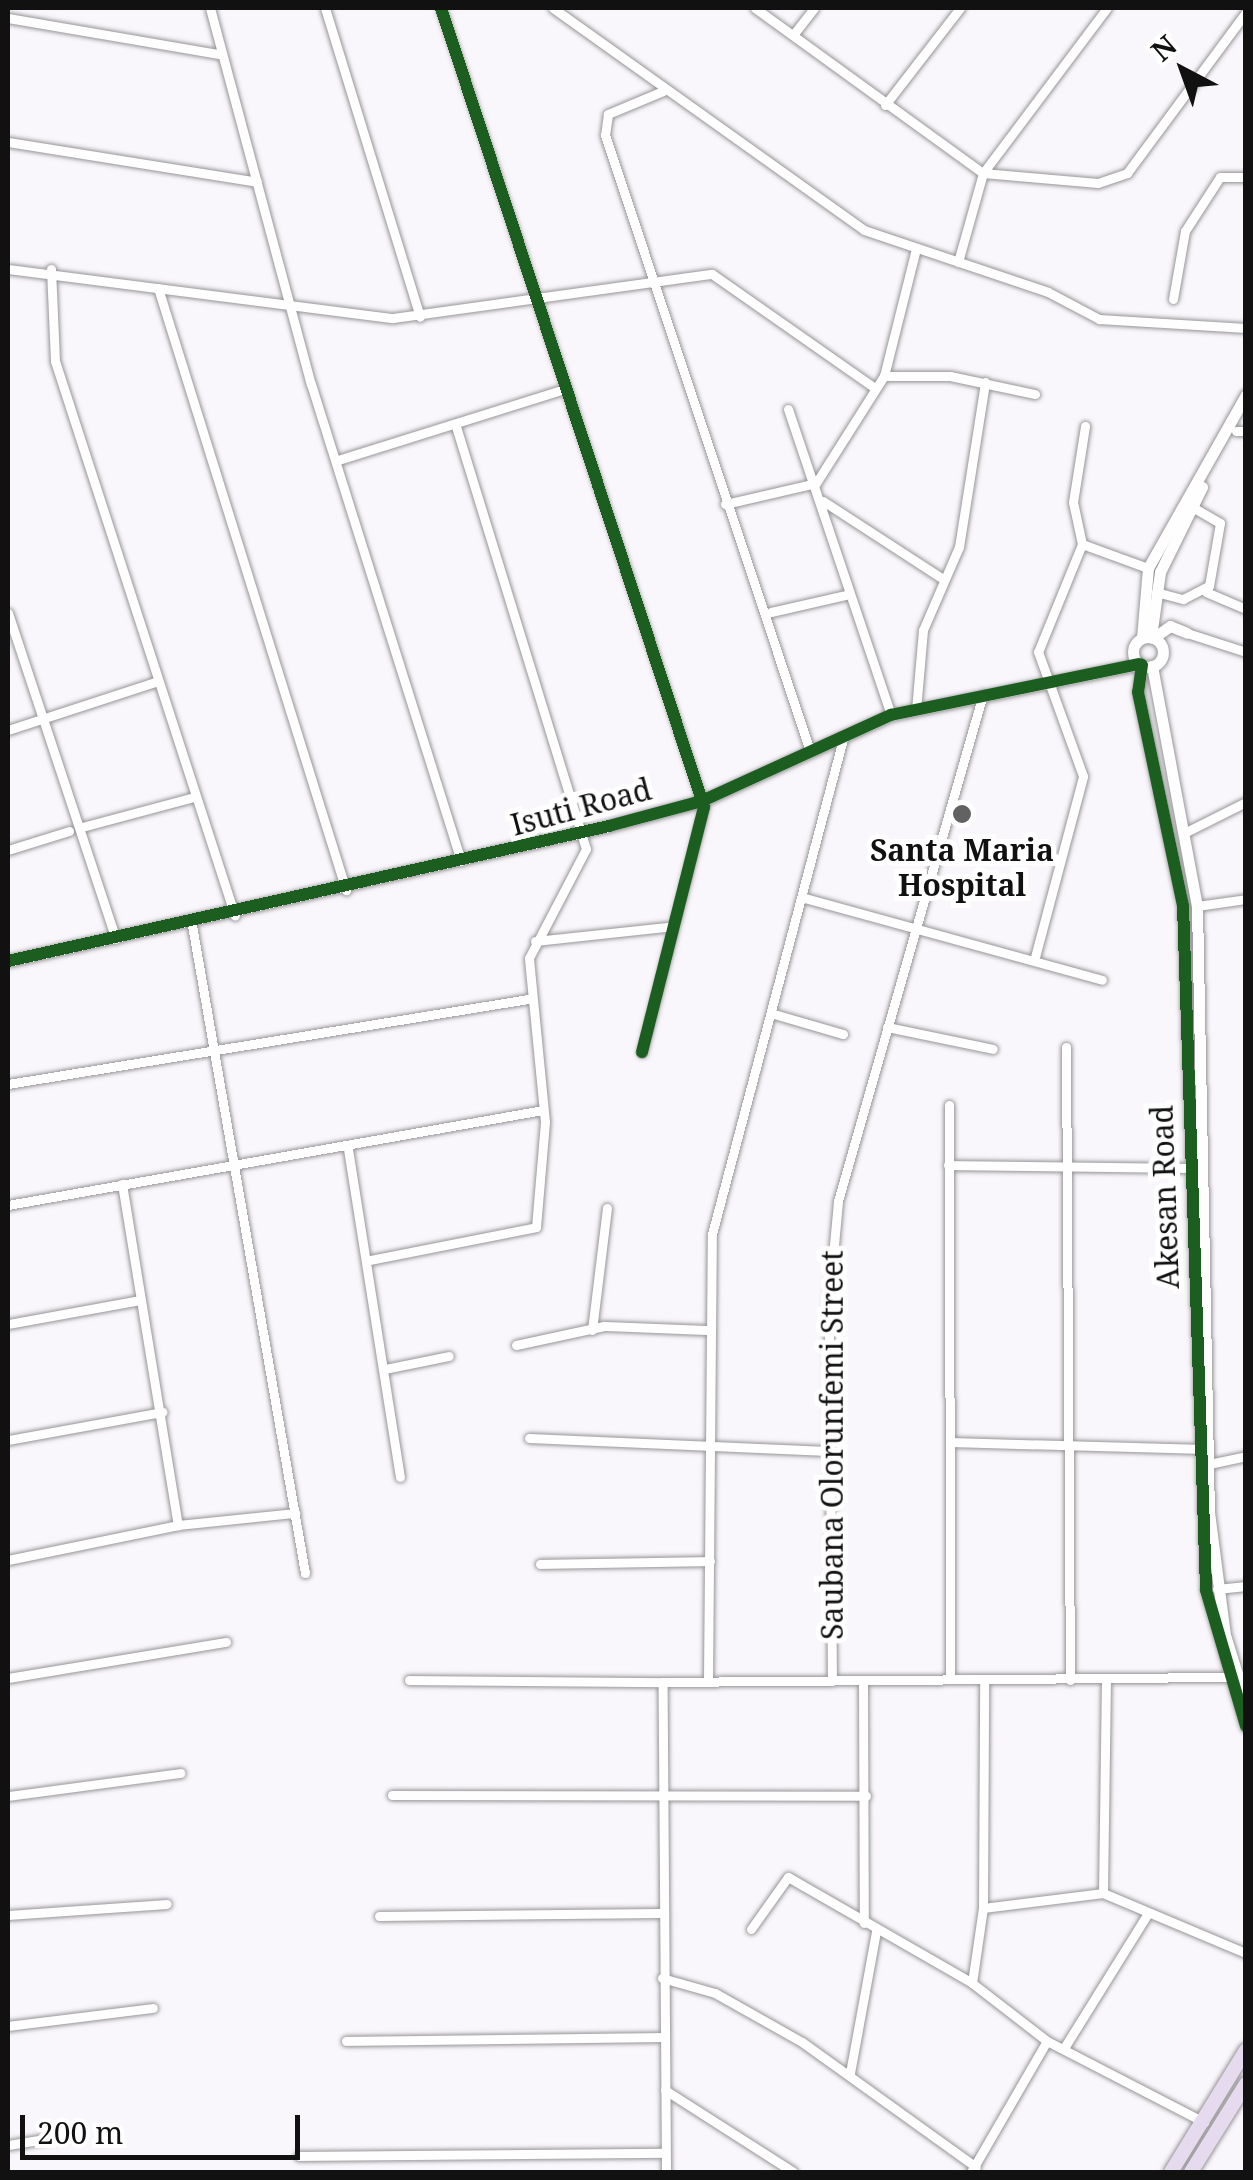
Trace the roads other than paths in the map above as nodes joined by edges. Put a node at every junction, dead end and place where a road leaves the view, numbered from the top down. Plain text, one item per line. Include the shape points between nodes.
1 (210, 8) edge
2 (325, 8) edge
3 (441, 8) edge
4 (553, 8) edge
5 (755, 8) edge
6 (814, 8) edge
7 (960, 8) edge
8 (1106, 8) edge
9 (1246, 12) edge
10 (8, 18) edge
11 (793, 35) junction
12 (219, 54) junction
13 (663, 91) junction
14 (885, 105) junction
15 (8, 142) edge
16 (983, 173) junction
17 (1246, 177) edge
18 (257, 182) junction
19 (916, 249) junction
20 (958, 262) junction
21 (8, 269) edge
22 (52, 269) junction
23 (656, 286) junction
24 (158, 288) junction
25 (538, 296) junction
26 (1173, 299) dead end
27 (294, 312) junction
28 (420, 316) junction
29 (1246, 328) edge
30 (884, 376) junction
31 (984, 382) junction
32 (876, 388) junction
33 (565, 389) junction
34 (1035, 394) dead end
35 (1246, 395) edge
36 (788, 409) dead end
37 (1246, 410) edge
38 (456, 426) junction
39 (1085, 426) dead end
40 (1241, 431) edge
41 (338, 460) junction
42 (816, 482) junction
43 (823, 501) junction
44 (725, 504) junction
45 (1190, 506) junction
46 (1082, 544) junction
47 (1148, 568) junction
48 (940, 578) junction
49 (1156, 592) junction
50 (1206, 592) junction
51 (846, 594) junction
52 (1246, 609) edge
53 (771, 612) dead end
54 (8, 613) edge
55 (1147, 617) junction
56 (1187, 633) joint
57 (1151, 639) junction
58 (1244, 648) edge
59 (1142, 662) junction
60 (1046, 680) junction
61 (158, 681) junction
62 (1153, 688) junction
63 (983, 692) junction
64 (1138, 692) junction
65 (916, 710) junction
66 (891, 715) junction
67 (43, 720) junction
68 (8, 730) edge
69 (844, 734) junction
70 (809, 748) junction
71 (194, 797) junction
72 (702, 800) junction
73 (1246, 802) edge
74 (82, 827) junction
75 (69, 831) dead end
76 (584, 832) junction
77 (1186, 832) junction
78 (8, 850) edge
79 (462, 864) junction
80 (346, 890) junction
81 (805, 898) junction
82 (1246, 898) edge
83 (1197, 906) junction
84 (235, 916) junction
85 (192, 926) junction
86 (922, 926) junction
87 (667, 927) dead end
88 (116, 939) junction
89 (536, 941) junction
90 (1035, 957) junction
91 (8, 961) edge
92 (1102, 980) dead end
93 (528, 998) junction
94 (774, 1014) junction
95 (887, 1027) junction
96 (843, 1034) dead end
97 (1066, 1048) dead end
98 (214, 1049) junction
99 (993, 1049) dead end
100 (642, 1052) dead end
101 (8, 1084) edge
102 (949, 1104) dead end
103 (543, 1110) junction
104 (348, 1149) junction
105 (236, 1164) junction
106 (948, 1165) junction
107 (1188, 1168) junction
108 (1066, 1173) junction
109 (122, 1184) junction
110 (8, 1205) edge
111 (607, 1208) dead end
112 (370, 1260) junction
113 (140, 1300) junction
114 (8, 1324) edge
115 (592, 1330) junction
116 (708, 1330) junction
117 (516, 1345) dead end
118 (449, 1356) dead end
119 (385, 1369) junction
120 (162, 1412) junction
121 (530, 1438) dead end
122 (8, 1440) edge
123 (950, 1442) junction
124 (708, 1446) junction
125 (1196, 1449) junction
126 (828, 1451) junction
127 (1070, 1452) junction
128 (1246, 1456) edge
129 (1208, 1464) junction
130 (400, 1477) dead end
131 (295, 1513) junction
132 (178, 1525) junction
133 (8, 1560) edge
134 (710, 1562) junction
135 (540, 1564) dead end
136 (305, 1572) dead end
137 (1246, 1586) edge
138 (1217, 1589) junction
139 (226, 1642) dead end
140 (1225, 1677) junction
141 (8, 1678) edge
142 (950, 1678) junction
143 (708, 1679) junction
144 (408, 1680) dead end
145 (863, 1680) junction
146 (984, 1680) junction
147 (1070, 1680) junction
148 (832, 1681) junction
149 (1106, 1681) junction
150 (662, 1682) junction
151 (1246, 1702) edge
152 (1246, 1726) edge
153 (180, 1772) dead end
154 (392, 1795) dead end
155 (662, 1795) junction
156 (8, 1796) edge
157 (866, 1796) junction
158 (1103, 1894) junction
159 (167, 1904) dead end
160 (983, 1908) junction
161 (660, 1913) junction
162 (1148, 1913) junction
163 (8, 1915) edge
164 (378, 1916) dead end
165 (864, 1923) junction
166 (751, 1929) dead end
167 (876, 1931) junction
168 (1246, 1954) edge
169 (662, 1978) junction
170 (972, 1984) junction
171 (153, 2008) dead end
172 (8, 2026) edge
173 (661, 2037) junction
174 (346, 2041) dead end
175 (1047, 2042) junction
176 (1064, 2048) junction
177 (1246, 2050) edge
178 (850, 2073) junction
179 (1246, 2084) edge
180 (665, 2090) junction
181 (1204, 2122) junction
182 (69, 2135) dead end
183 (8, 2144) edge
184 (665, 2152) junction
185 (299, 2156) dead end
186 (973, 2170) edge
187 (666, 2172) edge
188 (793, 2172) edge
189 (1171, 2172) edge
190 (1191, 2172) edge

1 - 12 street
2 - 28 street
3 - 25 street
4 - 13 street
5 - 11 street
6 - 11 street
7 - 14 street
8 - 16 street
9 - 16 street via 1119,179
10 - 12 street
11 - 14 street
12 - 18 street
13 - 19 street via 855,225
13 - 23 street via 604,123
14 - 16 street
15 - 18 street
16 - 20 street
17 - 26 street via 1220,178 1185,231
18 - 27 street
19 - 20 street
19 - 30 street
20 - 29 street via 1100,319
21 - 22 street
22 - 24 street
22 - 61 street via 55,361
23 - 25 street
23 - 32 street via 723,278
23 - 44 street
24 - 27 street
24 - 80 street
25 - 28 street
25 - 33 street
27 - 28 street
27 - 41 street
30 - 31 street
30 - 32 street
31 - 34 street
31 - 48 street via 959,547
32 - 42 street
33 - 38 street
33 - 72 street
35 - 47 street
36 - 42 street
37 - 40 street
38 - 41 street
38 - 76 street
39 - 46 street via 1073,502
40 - 45 street
41 - 79 street
42 - 43 street
42 - 44 street
43 - 48 street
43 - 51 street
44 - 70 street
45 - 49 street
45 - 50 street via 1220,523
46 - 47 street
46 - 60 street via 1039,639
47 - 55 street
48 - 65 street via 923,630
49 - 50 street via 1175,600
49 - 55 street
50 - 52 street
51 - 53 street
51 - 66 street
54 - 67 street
55 - 57 street
56 - 57 street via 1170,626
56 - 58 street
57 - 59 street
57 - 59 street
59 - 60 street, Isuti Road
59 - 62 street, Akesan Road
59 - 64 street, Akesan Road
60 - 63 street, Isuti Road
60 - 90 street via 1084,776
61 - 67 street
61 - 71 street
62 - 64 street
62 - 77 street, Akesan Road
63 - 65 street, Isuti Road
63 - 86 street, Saubana Olorunfemi Street
64 - 107 street, Akesan Road via 1183,906
65 - 66 street, Isuti Road
66 - 69 street, Isuti Road
67 - 68 street
67 - 74 street
69 - 70 street, Isuti Road
69 - 81 street
70 - 72 street, Isuti Road
71 - 74 street
71 - 84 street
72 - 76 street, Isuti Road
72 - 100 street
73 - 77 street
74 - 88 street
75 - 78 street
76 - 79 street, Isuti Road
76 - 89 street via 583,860
77 - 83 street, Akesan Road
79 - 80 street, Isuti Road
80 - 84 street, Isuti Road
81 - 86 street
81 - 94 street
82 - 83 street
83 - 129 street, Akesan Road
84 - 85 street, Isuti Road
85 - 88 street, Isuti Road
85 - 98 street
86 - 90 street
86 - 95 street, Saubana Olorunfemi Street
87 - 89 street
88 - 91 street, Isuti Road
89 - 93 street
90 - 92 street
93 - 98 street
93 - 103 street
94 - 96 street
94 - 116 street via 712,1234
95 - 99 street
95 - 126 street, Saubana Olorunfemi Street via 838,1200
97 - 108 street
98 - 101 street
98 - 105 street
102 - 106 street
103 - 104 street
103 - 112 street via 538,1215 528,1233
104 - 105 street
104 - 112 street
105 - 109 street
105 - 131 street
106 - 108 street
106 - 123 street
107 - 108 street
107 - 125 street, Akesan Road
108 - 127 street
109 - 110 street
109 - 113 street
111 - 115 street
112 - 119 street
113 - 114 street
113 - 120 street
115 - 116 street
115 - 117 street
116 - 124 street
118 - 119 street
119 - 130 street
120 - 122 street
120 - 132 street
121 - 124 street
123 - 127 street
123 - 142 street
124 - 126 street
124 - 134 street
125 - 127 street
125 - 140 street, Akesan Road via 1206,1590
126 - 148 street, Saubana Olorunfemi Street
127 - 147 street
128 - 129 street
129 - 138 street, Akesan Road
131 - 132 street
131 - 136 street
132 - 133 street
134 - 135 street
134 - 143 street
137 - 138 street
138 - 151 street, Akesan Road
139 - 141 street
140 - 149 street
140 - 152 street, Akesan Road
142 - 145 street
142 - 146 street
143 - 148 street
143 - 150 street
144 - 150 street
145 - 148 street
145 - 157 street
146 - 147 street
146 - 160 street
147 - 149 street
149 - 158 street
150 - 155 street
153 - 156 street
154 - 155 street
155 - 157 street
155 - 161 street
157 - 165 street
158 - 160 street
158 - 162 street
159 - 163 street
160 - 170 street
161 - 164 street
161 - 169 street
162 - 168 street
162 - 176 street
165 - 166 street via 786,1877
165 - 167 street
167 - 170 street
167 - 178 street
169 - 173 street
169 - 178 street via 726,1998
170 - 175 street
171 - 172 street
173 - 174 street
173 - 180 street
175 - 176 street
175 - 186 street
176 - 181 street
177 - 181 main road
178 - 186 street
179 - 190 main road
180 - 184 street
180 - 188 street
181 - 189 main road
182 - 183 street
184 - 185 street
184 - 187 street

